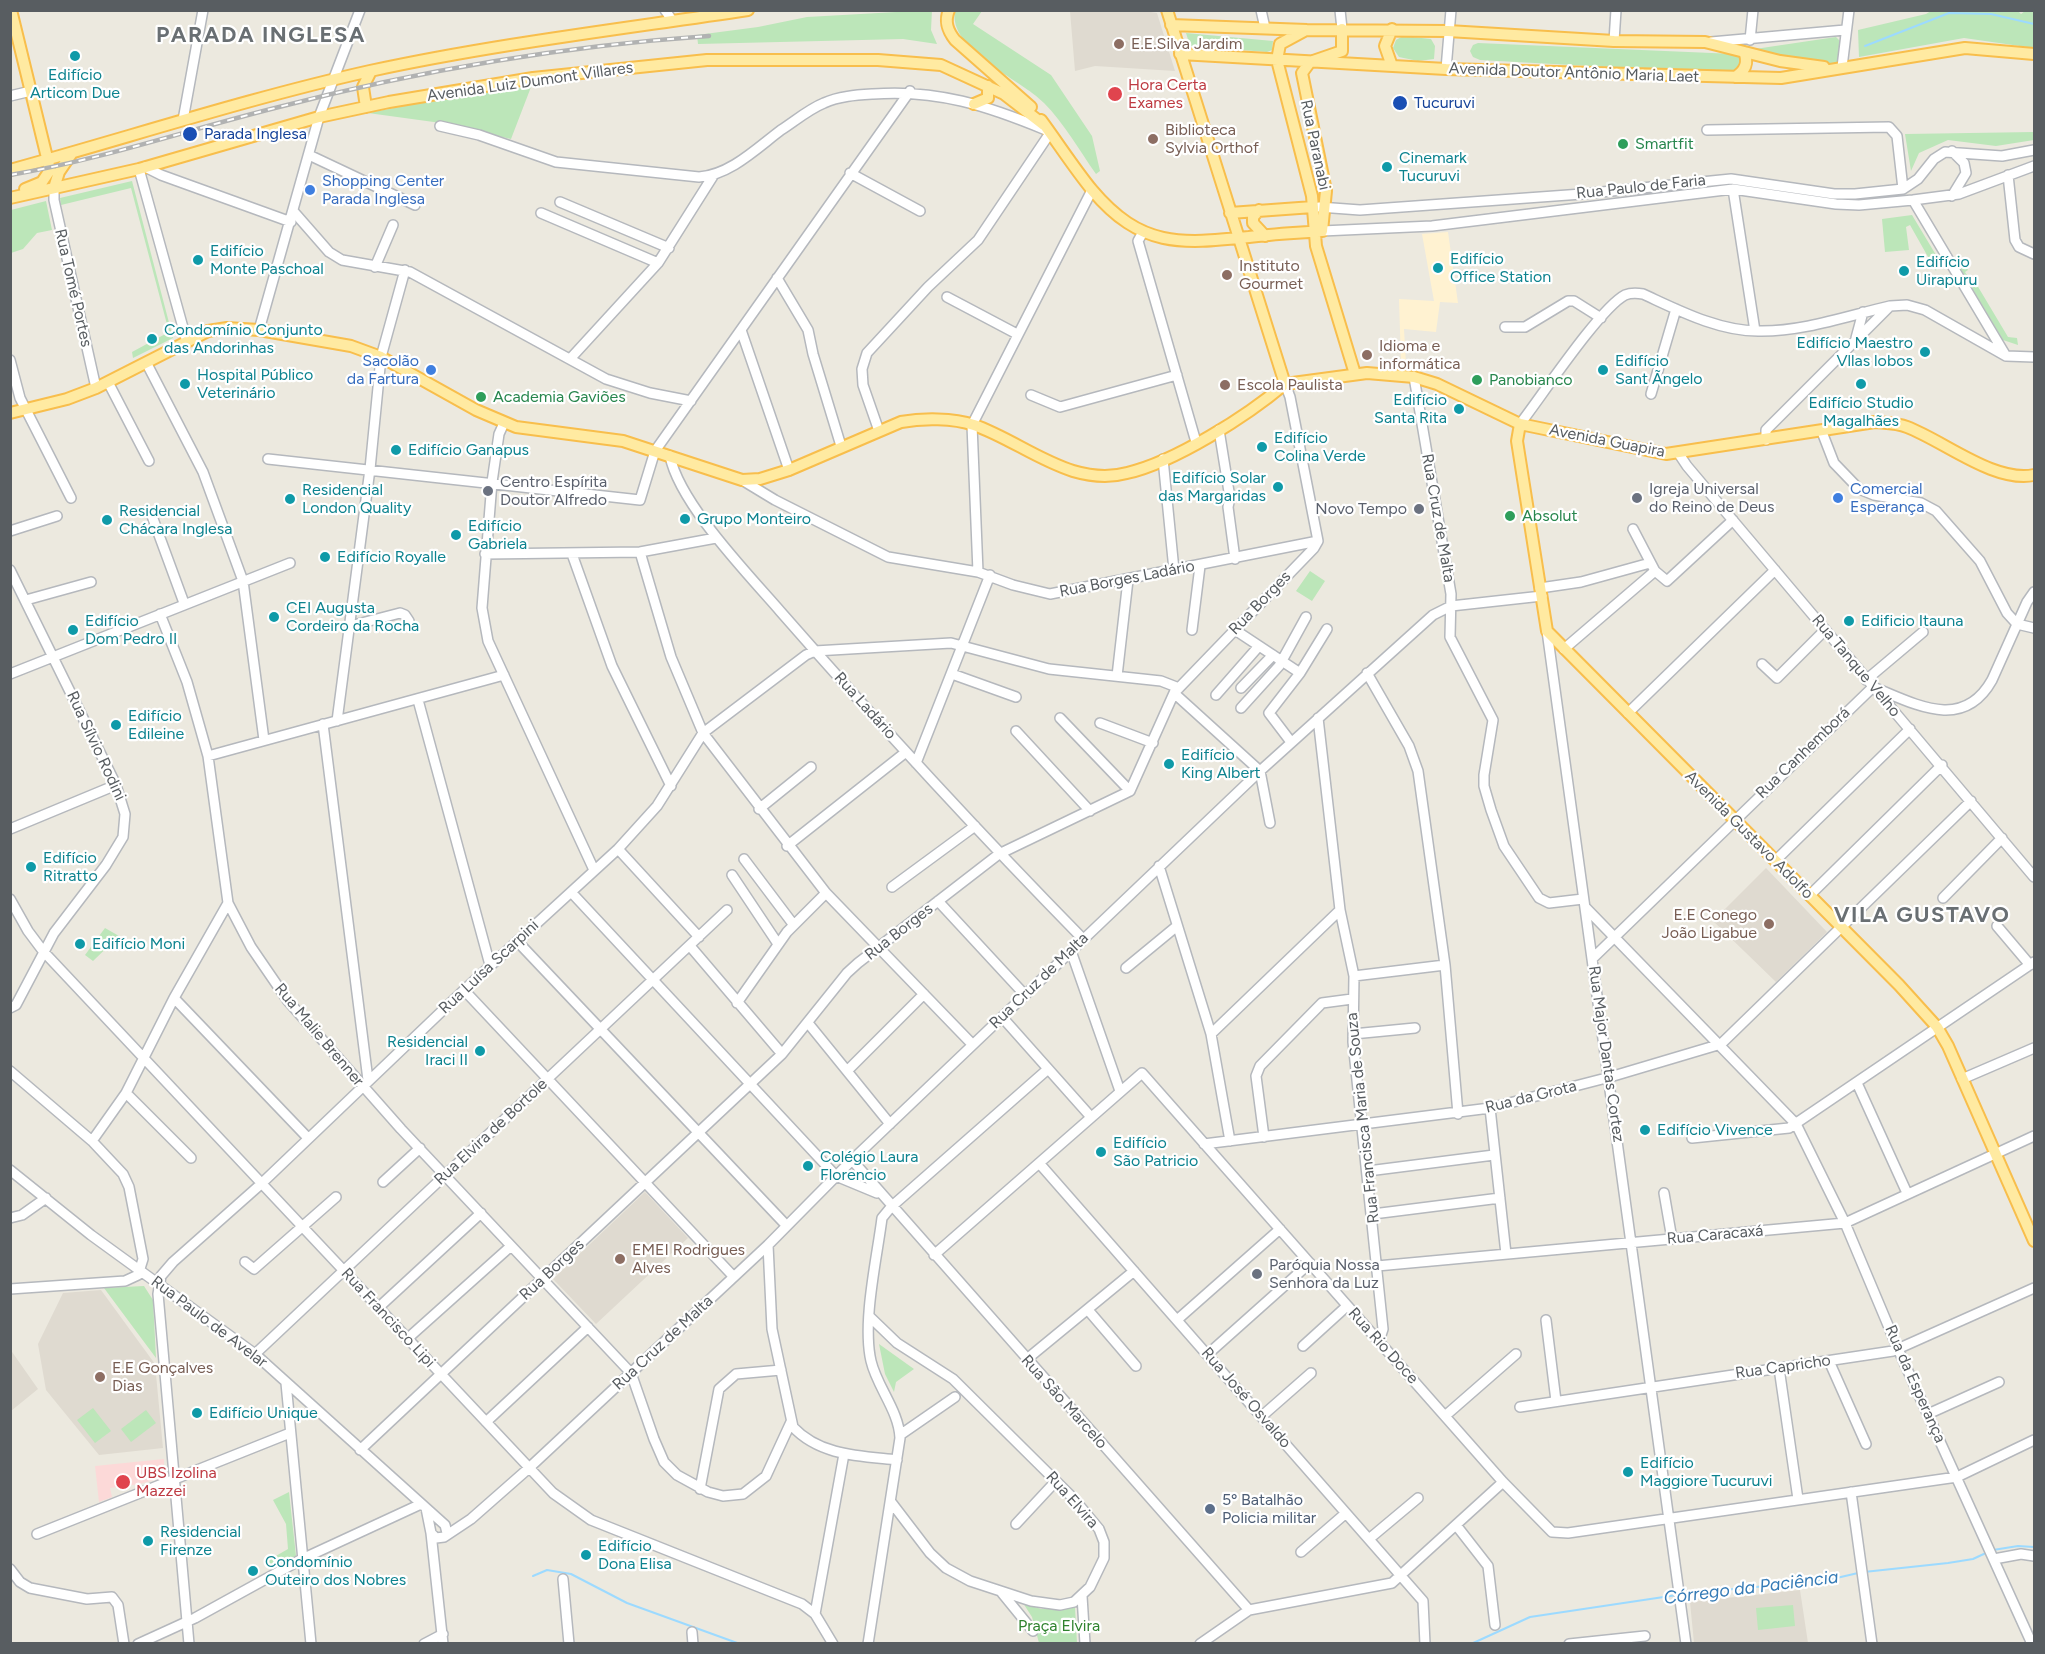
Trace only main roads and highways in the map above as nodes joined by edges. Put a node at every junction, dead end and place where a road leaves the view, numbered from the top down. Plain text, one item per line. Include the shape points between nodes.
1 (11, 10) edge
2 (748, 10) edge
3 (949, 10) edge
4 (1167, 10) edge
5 (732, 12) edge
6 (1171, 25) junction
7 (1342, 29) junction
8 (1392, 29) junction
9 (1306, 30) junction
10 (1744, 52) junction
11 (1180, 54) junction
12 (2034, 54) edge
13 (1277, 60) junction
14 (1310, 62) junction
15 (1392, 66) junction
16 (1839, 68) junction
17 (371, 71) junction
18 (1735, 77) junction
19 (988, 86) junction
20 (974, 104) road end
21 (366, 107) junction
22 (1048, 129) junction
23 (72, 153) junction
24 (48, 160) junction
25 (10, 170) edge
26 (54, 188) junction
27 (10, 193) edge
28 (10, 198) edge
29 (1313, 207) junction
30 (1259, 210) junction
31 (1230, 213) junction
32 (1318, 231) junction
33 (1265, 236) junction
34 (1238, 238) junction
35 (1355, 374) junction
36 (1285, 384) junction
37 (10, 413) edge
38 (1520, 424) junction
39 (2034, 475) edge
40 (1547, 631) joint
41 (2031, 1224) edge
42 (2034, 1241) edge

1 - 24 main road
2 - 5 main road
3 - 22 main road via 948,32 1024,98
4 - 6 main road
5 - 17 main road
6 - 9 main road, Avenida Doutor Antônio Maria Laet
6 - 11 main road
7 - 8 main road, Avenida Doutor Antônio Maria Laet
7 - 9 main road, Avenida Doutor Antônio Maria Laet
7 - 14 main road, Avenida Doutor Antônio Maria Laet via 1342,51
8 - 10 main road, Avenida Doutor Antônio Maria Laet via 1705,42
8 - 15 main road via 1385,46
9 - 13 main road via 1280,44
10 - 16 main road, Avenida Doutor Antônio Maria Laet
10 - 18 main road via 1747,63
11 - 13 main road, Avenida Doutor Antônio Maria Laet
11 - 31 main road
12 - 16 main road, Avenida Doutor Antônio Maria Laet via 1965,48
13 - 14 main road, Avenida Doutor Antônio Maria Laet
13 - 29 main road, Rua Paranabi
14 - 15 main road, Avenida Doutor Antônio Maria Laet
14 - 32 main road, Rua Paranabi via 1303,69 1302,81 1326,191 1326,208
15 - 18 main road, Avenida Doutor Antônio Maria Laet
16 - 18 main road, Avenida Doutor Antônio Maria Laet via 1781,78
17 - 21 main road via 363,87
17 - 23 main road
19 - 20 main road via 988,98
19 - 21 main road, Avenida Luiz Dumont Villares via 941,65 903,60 707,60 532,78
19 - 22 main road, Avenida Luiz Dumont Villares via 1016,101
21 - 26 main road, Avenida Luiz Dumont Villares
22 - 34 main road, Rua Paulo de Faria via 1092,190 1143,232 1178,242
23 - 24 main road
23 - 26 main road
24 - 25 main road
24 - 27 main road via 49,176
26 - 28 main road, Avenida Luiz Dumont Villares
29 - 30 main road, Rua Paulo de Faria
29 - 32 main road, Rua Paranabi
30 - 31 main road, Rua Paulo de Faria
30 - 33 main road via 1252,217 1253,223
31 - 34 main road
32 - 33 main road, Rua Paulo de Faria
32 - 35 main road via 1316,246
33 - 34 main road, Rua Paulo de Faria
34 - 36 main road
35 - 36 main road, Avenida Guapira
35 - 38 main road, Avenida Guapira via 1414,377
36 - 37 main road via 1219,430 1163,459 1128,473 1092,475 1072,470 972,424 920,419 901,422 789,470 742,480 622,441 546,433 504,423 381,357 316,338 259,330 218,328 96,388
38 - 39 main road, Avenida Guapira via 1649,452 1679,454 1875,422 1904,426 2011,475
38 - 40 main road, Rua Major Dantas Cortez via 1525,460 1522,465
40 - 41 main road, Avenida Gustavo Adolfo via 1937,1027
41 - 42 main road, Avenida Gustavo Adolfo

